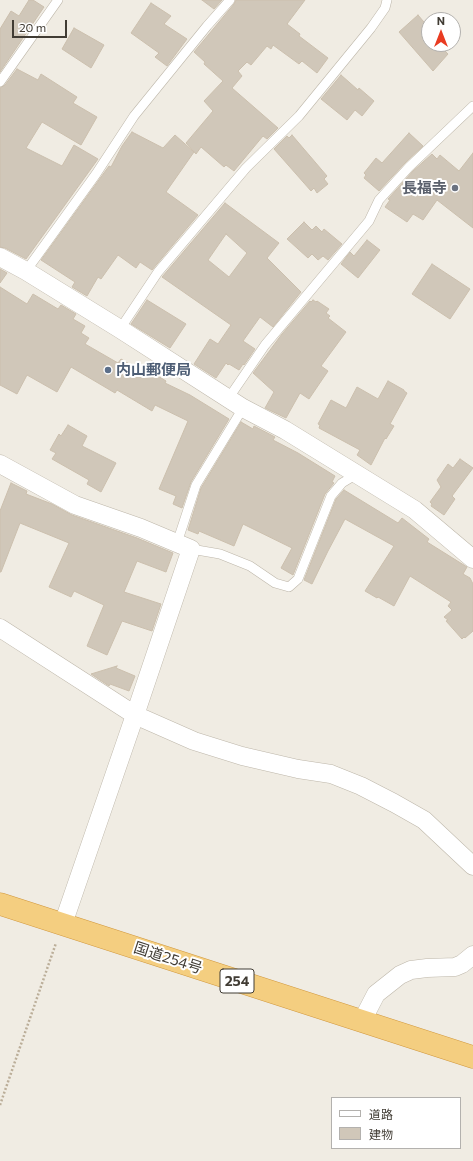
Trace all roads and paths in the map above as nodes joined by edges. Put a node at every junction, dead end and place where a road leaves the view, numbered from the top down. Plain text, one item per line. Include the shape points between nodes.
1 (58, 0) edge
2 (230, 0) edge
3 (387, 0) edge
4 (0, 82) edge
5 (473, 106) edge
6 (0, 257) edge
7 (26, 272) junction
8 (120, 329) junction
9 (236, 403) junction
10 (0, 464) edge
11 (358, 474) junction
12 (184, 546) junction
13 (473, 559) edge
14 (0, 628) edge
15 (135, 715) junction
16 (473, 866) edge
17 (0, 904) edge
18 (63, 924) junction
19 (473, 955) edge
20 (362, 1021) junction
21 (473, 1057) edge
22 (0, 1105) edge

1 - 4 lane
2 - 7 lane via 134,116
3 - 8 lane via 385,8 371,28 299,116 246,168 158,272
5 - 9 lane via 408,167 378,200 369,221 265,345
6 - 7 street
7 - 8 street
8 - 9 street
9 - 11 street
9 - 12 lane via 196,485
10 - 12 street via 75,505
11 - 12 lane via 342,483 331,496 298,579 290,587 275,583 250,566 220,554
11 - 13 street via 415,510
12 - 15 street
14 - 15 street
15 - 16 street via 194,740 228,751 298,769 331,774 361,786 424,820
15 - 18 street
17 - 18 highway, 国道254号 / 254
18 - 20 highway, 国道254号 / 254
18 - 22 path
19 - 20 street via 455,966 411,970 400,975 376,994
20 - 21 highway, 国道254号 / 254

